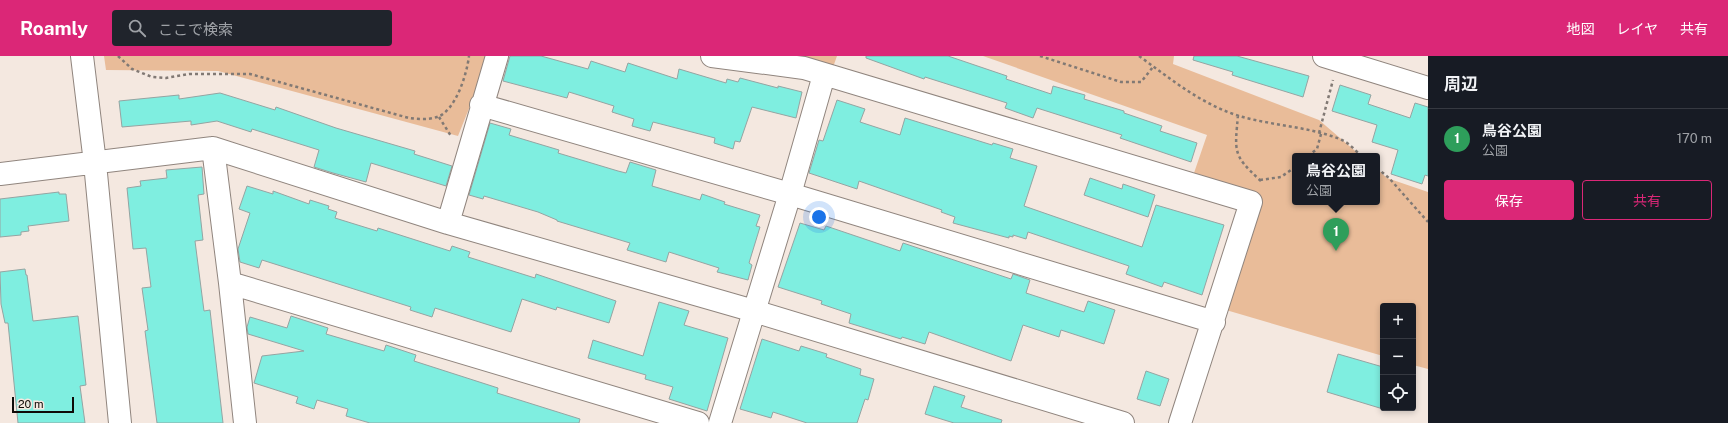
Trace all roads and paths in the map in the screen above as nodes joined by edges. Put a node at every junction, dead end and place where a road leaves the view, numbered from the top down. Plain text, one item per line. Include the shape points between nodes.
1 (82, 56) edge
2 (118, 56) edge
3 (468, 56) edge
4 (497, 56) edge
5 (712, 56) edge
6 (1040, 56) edge
7 (1139, 56) edge
8 (1333, 57) edge
9 (1153, 66) junction
10 (824, 75) junction
11 (1428, 88) edge
12 (482, 105) junction
13 (1238, 115) junction
14 (1320, 133) junction
15 (213, 148) junction
16 (1312, 153) edge
17 (1358, 153) edge
18 (95, 163) junction
19 (1292, 169) edge
20 (1380, 170) edge
21 (0, 174) edge
22 (1260, 180) junction
23 (790, 194) junction
24 (1251, 202) junction
25 (448, 222) junction
26 (1428, 222) edge
27 (230, 283) junction
28 (754, 311) junction
29 (1214, 322) junction
30 (247, 422) edge
31 (120, 423) edge
32 (698, 423) edge
33 (720, 423) edge
34 (1123, 423) edge
35 (1180, 423) edge

1 - 18 street
2 - 3 path via 132,68 152,77 250,74 409,118 424,119 438,117 449,106 465,79
4 - 12 street
5 - 10 street via 804,68
6 - 9 path via 1121,82 1141,82
7 - 9 path
8 - 11 street
8 - 14 path
9 - 13 path via 1193,96
10 - 23 street
10 - 24 street
12 - 23 street
12 - 25 street
13 - 14 path
13 - 22 path via 1236,151 1240,160
14 - 16 path via 1317,149
14 - 17 path via 1344,141
15 - 18 street
15 - 25 street
15 - 27 street
18 - 21 street
18 - 31 street
19 - 22 path via 1281,177
20 - 26 path
22 - 24 path
23 - 28 street
23 - 29 street
24 - 29 street
25 - 28 street
27 - 30 street
27 - 32 street
28 - 33 street
28 - 34 street
29 - 35 street

